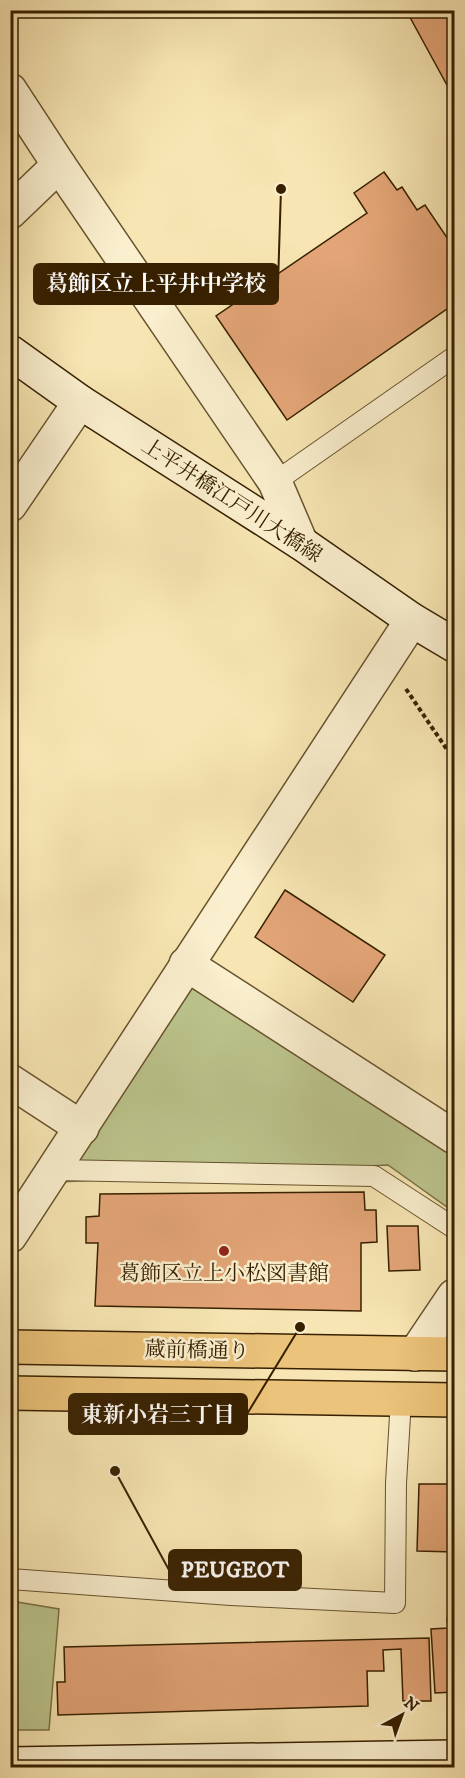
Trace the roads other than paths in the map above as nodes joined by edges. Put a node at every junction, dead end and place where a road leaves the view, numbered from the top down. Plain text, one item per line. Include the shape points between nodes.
1 (10, 90) edge
2 (58, 165) junction
3 (10, 212) edge
4 (10, 352) edge
5 (454, 357) edge
6 (80, 402) junction
7 (275, 482) junction
8 (10, 505) edge
9 (301, 543) junction
10 (412, 620) junction
11 (454, 645) edge
12 (186, 964) junction
13 (10, 1081) edge
14 (82, 1128) junction
15 (454, 1137) edge
16 (55, 1170) junction
17 (454, 1228) edge
18 (10, 1236) edge
19 (454, 1296) edge
20 (10, 1347) edge
21 (454, 1353) edge
22 (415, 1354) junction
23 (10, 1393) edge
24 (401, 1399) junction
25 (454, 1400) edge
26 (10, 1579) edge
27 (454, 1757) edge
28 (10, 1764) edge

1 - 2 street
2 - 3 street
2 - 7 street
4 - 6 street, 上平井橋江戸川大橋線
5 - 7 lane
6 - 8 street
6 - 9 street, 上平井橋江戸川大橋線
7 - 9 street
9 - 10 street, 上平井橋江戸川大橋線
10 - 11 street, 上平井橋江戸川大橋線
10 - 12 street
12 - 14 street
12 - 15 street
13 - 14 street
14 - 16 street
16 - 17 lane via 374,1176
16 - 18 street
19 - 22 street
20 - 22 main road, 蔵前橋通り
21 - 22 main road, 蔵前橋通り
23 - 24 main road
24 - 25 main road
24 - 26 lane via 395,1602
27 - 28 street

